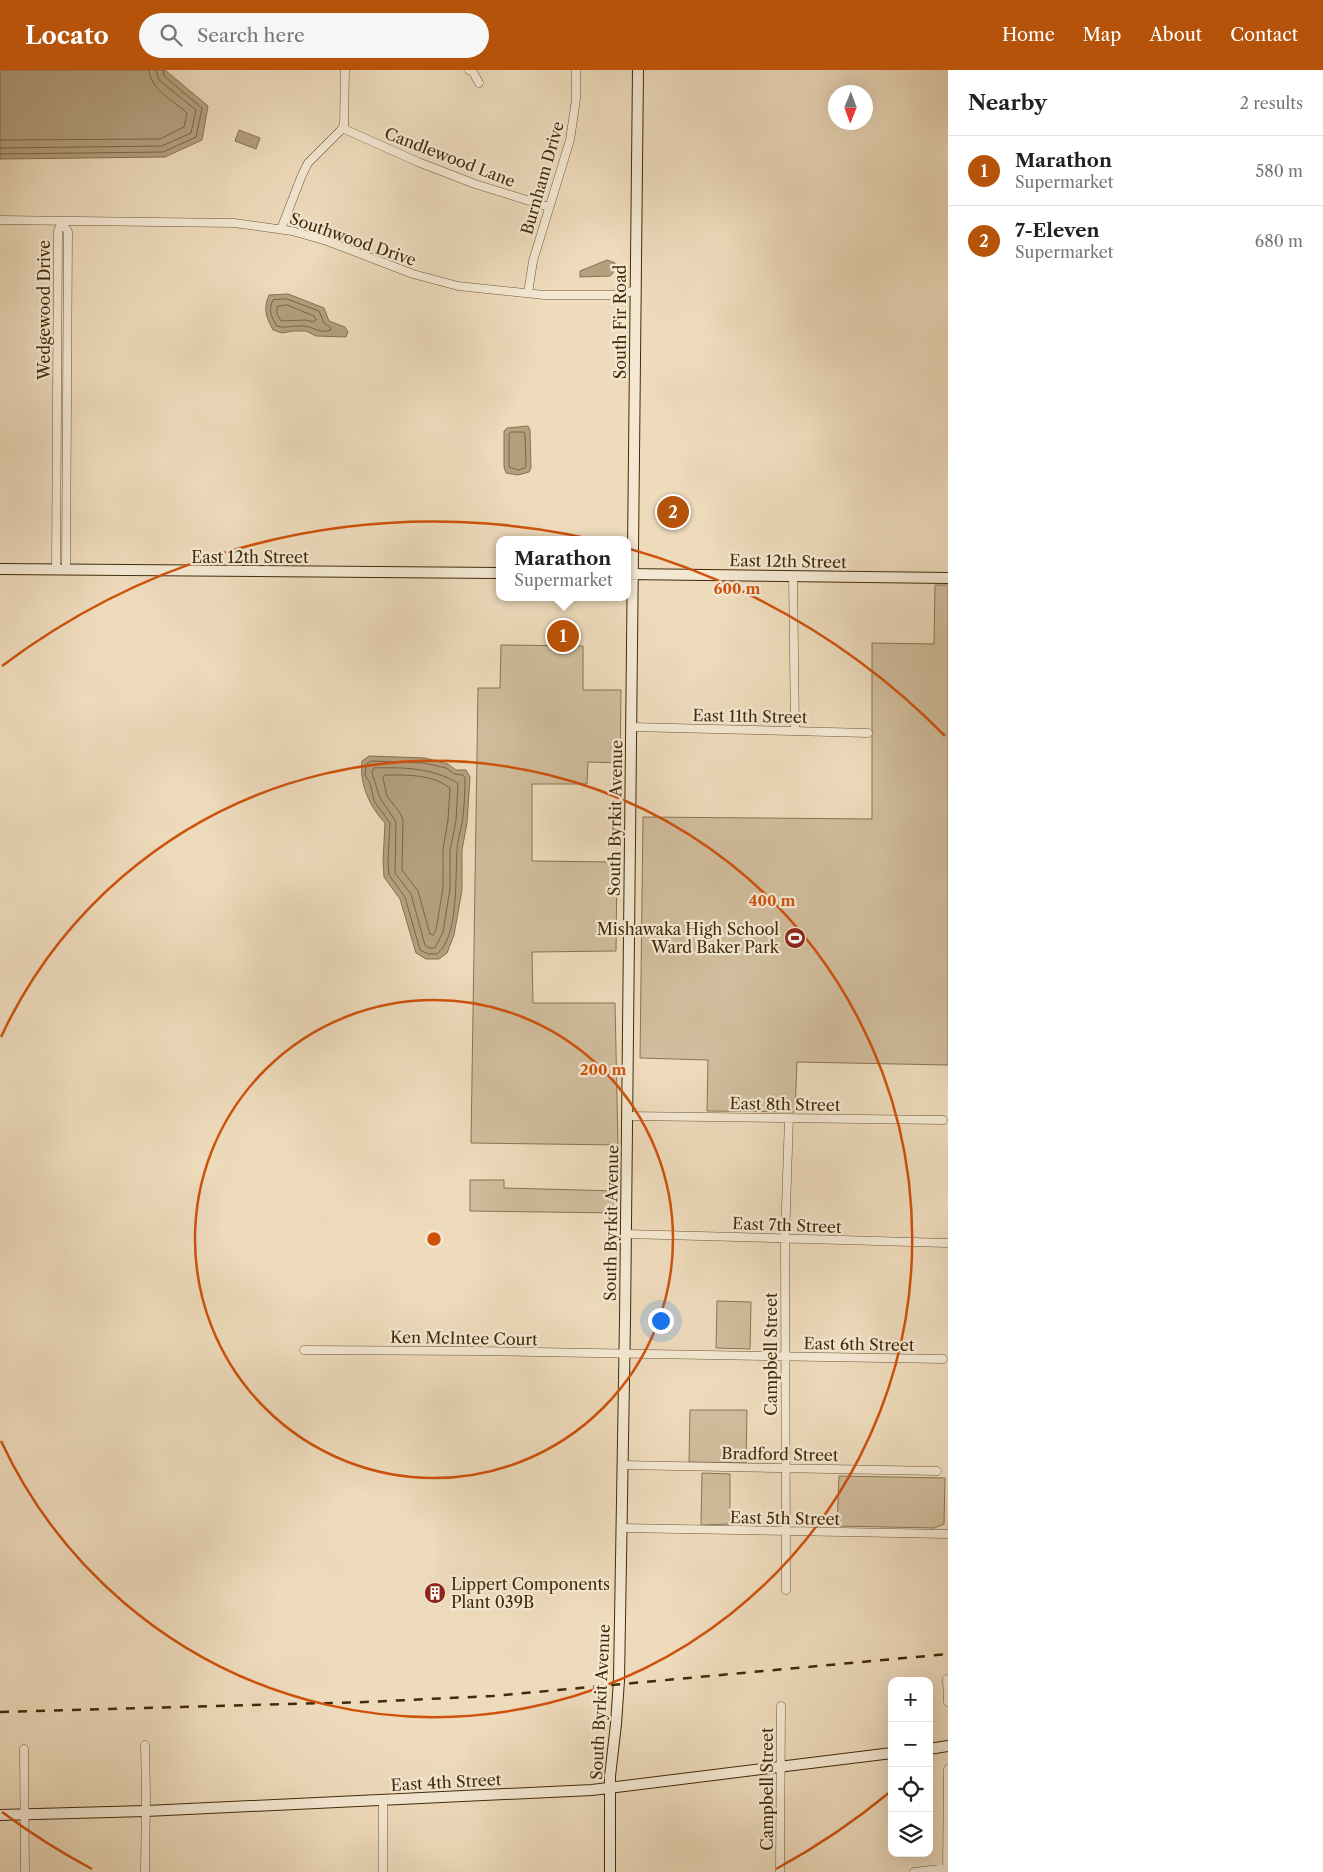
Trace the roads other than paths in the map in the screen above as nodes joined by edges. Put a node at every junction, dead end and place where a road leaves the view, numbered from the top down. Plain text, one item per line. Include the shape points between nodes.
1 (345, 70) edge
2 (469, 70) edge
3 (576, 70) edge
4 (638, 70) edge
5 (478, 83) dead end
6 (342, 128) junction
7 (549, 207) junction
8 (0, 220) edge
9 (62, 222) junction
10 (281, 229) junction
11 (635, 290) junction
12 (528, 293) junction
13 (631, 536) edge
14 (0, 570) edge
15 (61, 570) junction
16 (496, 573) edge
17 (631, 574) edge
18 (793, 576) junction
19 (948, 578) edge
20 (630, 601) edge
21 (631, 727) junction
22 (794, 731) junction
23 (868, 733) dead end
24 (627, 1116) junction
25 (789, 1118) junction
26 (943, 1120) dead end
27 (626, 1234) junction
28 (785, 1238) junction
29 (947, 1243) edge
30 (304, 1350) dead end
31 (624, 1354) junction
32 (785, 1357) junction
33 (943, 1359) dead end
34 (622, 1465) junction
35 (785, 1468) junction
36 (937, 1471) dead end
37 (622, 1528) junction
38 (786, 1531) junction
39 (948, 1534) edge
40 (786, 1590) dead end
41 (947, 1679) edge
42 (948, 1702) edge
43 (781, 1706) dead end
44 (145, 1745) dead end
45 (948, 1746) edge
46 (933, 1748) edge
47 (24, 1749) dead end
48 (888, 1753) edge
49 (781, 1766) junction
50 (948, 1768) edge
51 (610, 1787) junction
52 (383, 1800) junction
53 (146, 1811) junction
54 (0, 1815) edge
55 (25, 1815) junction
56 (947, 1869) edge
57 (24, 1872) edge
58 (145, 1872) edge
59 (383, 1872) edge
60 (610, 1872) edge
61 (780, 1872) edge
62 (914, 1872) edge

1 - 6 street
2 - 5 street
3 - 7 street, Burnham Drive via 570,140
4 - 11 street, South Fir Road
6 - 7 street, Candlewood Lane via 467,181
6 - 10 street via 308,164
7 - 12 street, Burnham Drive
8 - 9 street, Southwood Drive
9 - 10 street, Southwood Drive via 234,223
9 - 15 street, Wedgewood Drive via 68,232
10 - 12 street, Southwood Drive via 327,241 434,280
11 - 12 street, Southwood Drive via 620,295
11 - 13 street, South Fir Road
14 - 15 street, East 12th Street
15 - 16 street, East 12th Street
17 - 18 street, East 12th Street
18 - 19 street, East 12th Street
18 - 22 street
20 - 21 street, South Byrkit Avenue
21 - 22 street, East 11th Street
21 - 24 street, South Byrkit Avenue
22 - 23 street, East 11th Street
24 - 25 street, East 8th Street
24 - 27 street, South Byrkit Avenue
25 - 26 street, East 8th Street
25 - 28 street, Campbell Street
27 - 28 street, East 7th Street
27 - 31 street, South Byrkit Avenue
28 - 29 street, East 7th Street
28 - 32 street, Campbell Street
30 - 31 street, Ken McIntee Court
31 - 32 street, East 6th Street
31 - 34 street, South Byrkit Avenue
32 - 33 street, East 6th Street
32 - 35 street, Campbell Street
34 - 35 street, Bradford Street
34 - 37 street, South Byrkit Avenue
35 - 36 street, Bradford Street
35 - 38 street, Campbell Street
37 - 38 street, East 5th Street
37 - 51 street, South Byrkit Avenue via 618,1684
38 - 39 street, East 5th Street
38 - 40 street, Campbell Street
41 - 42 street
43 - 49 street, Campbell Street
44 - 53 street
45 - 46 street
47 - 55 street
48 - 49 street, East 4th Street
49 - 51 street, East 4th Street
49 - 61 street, Campbell Street
50 - 56 street
51 - 52 street, East 4th Street
51 - 60 street, South Byrkit Avenue
52 - 53 street, East 4th Street
52 - 59 street
53 - 55 street, East 4th Street
53 - 58 street
54 - 55 street, East 4th Street
55 - 57 street
56 - 62 street

